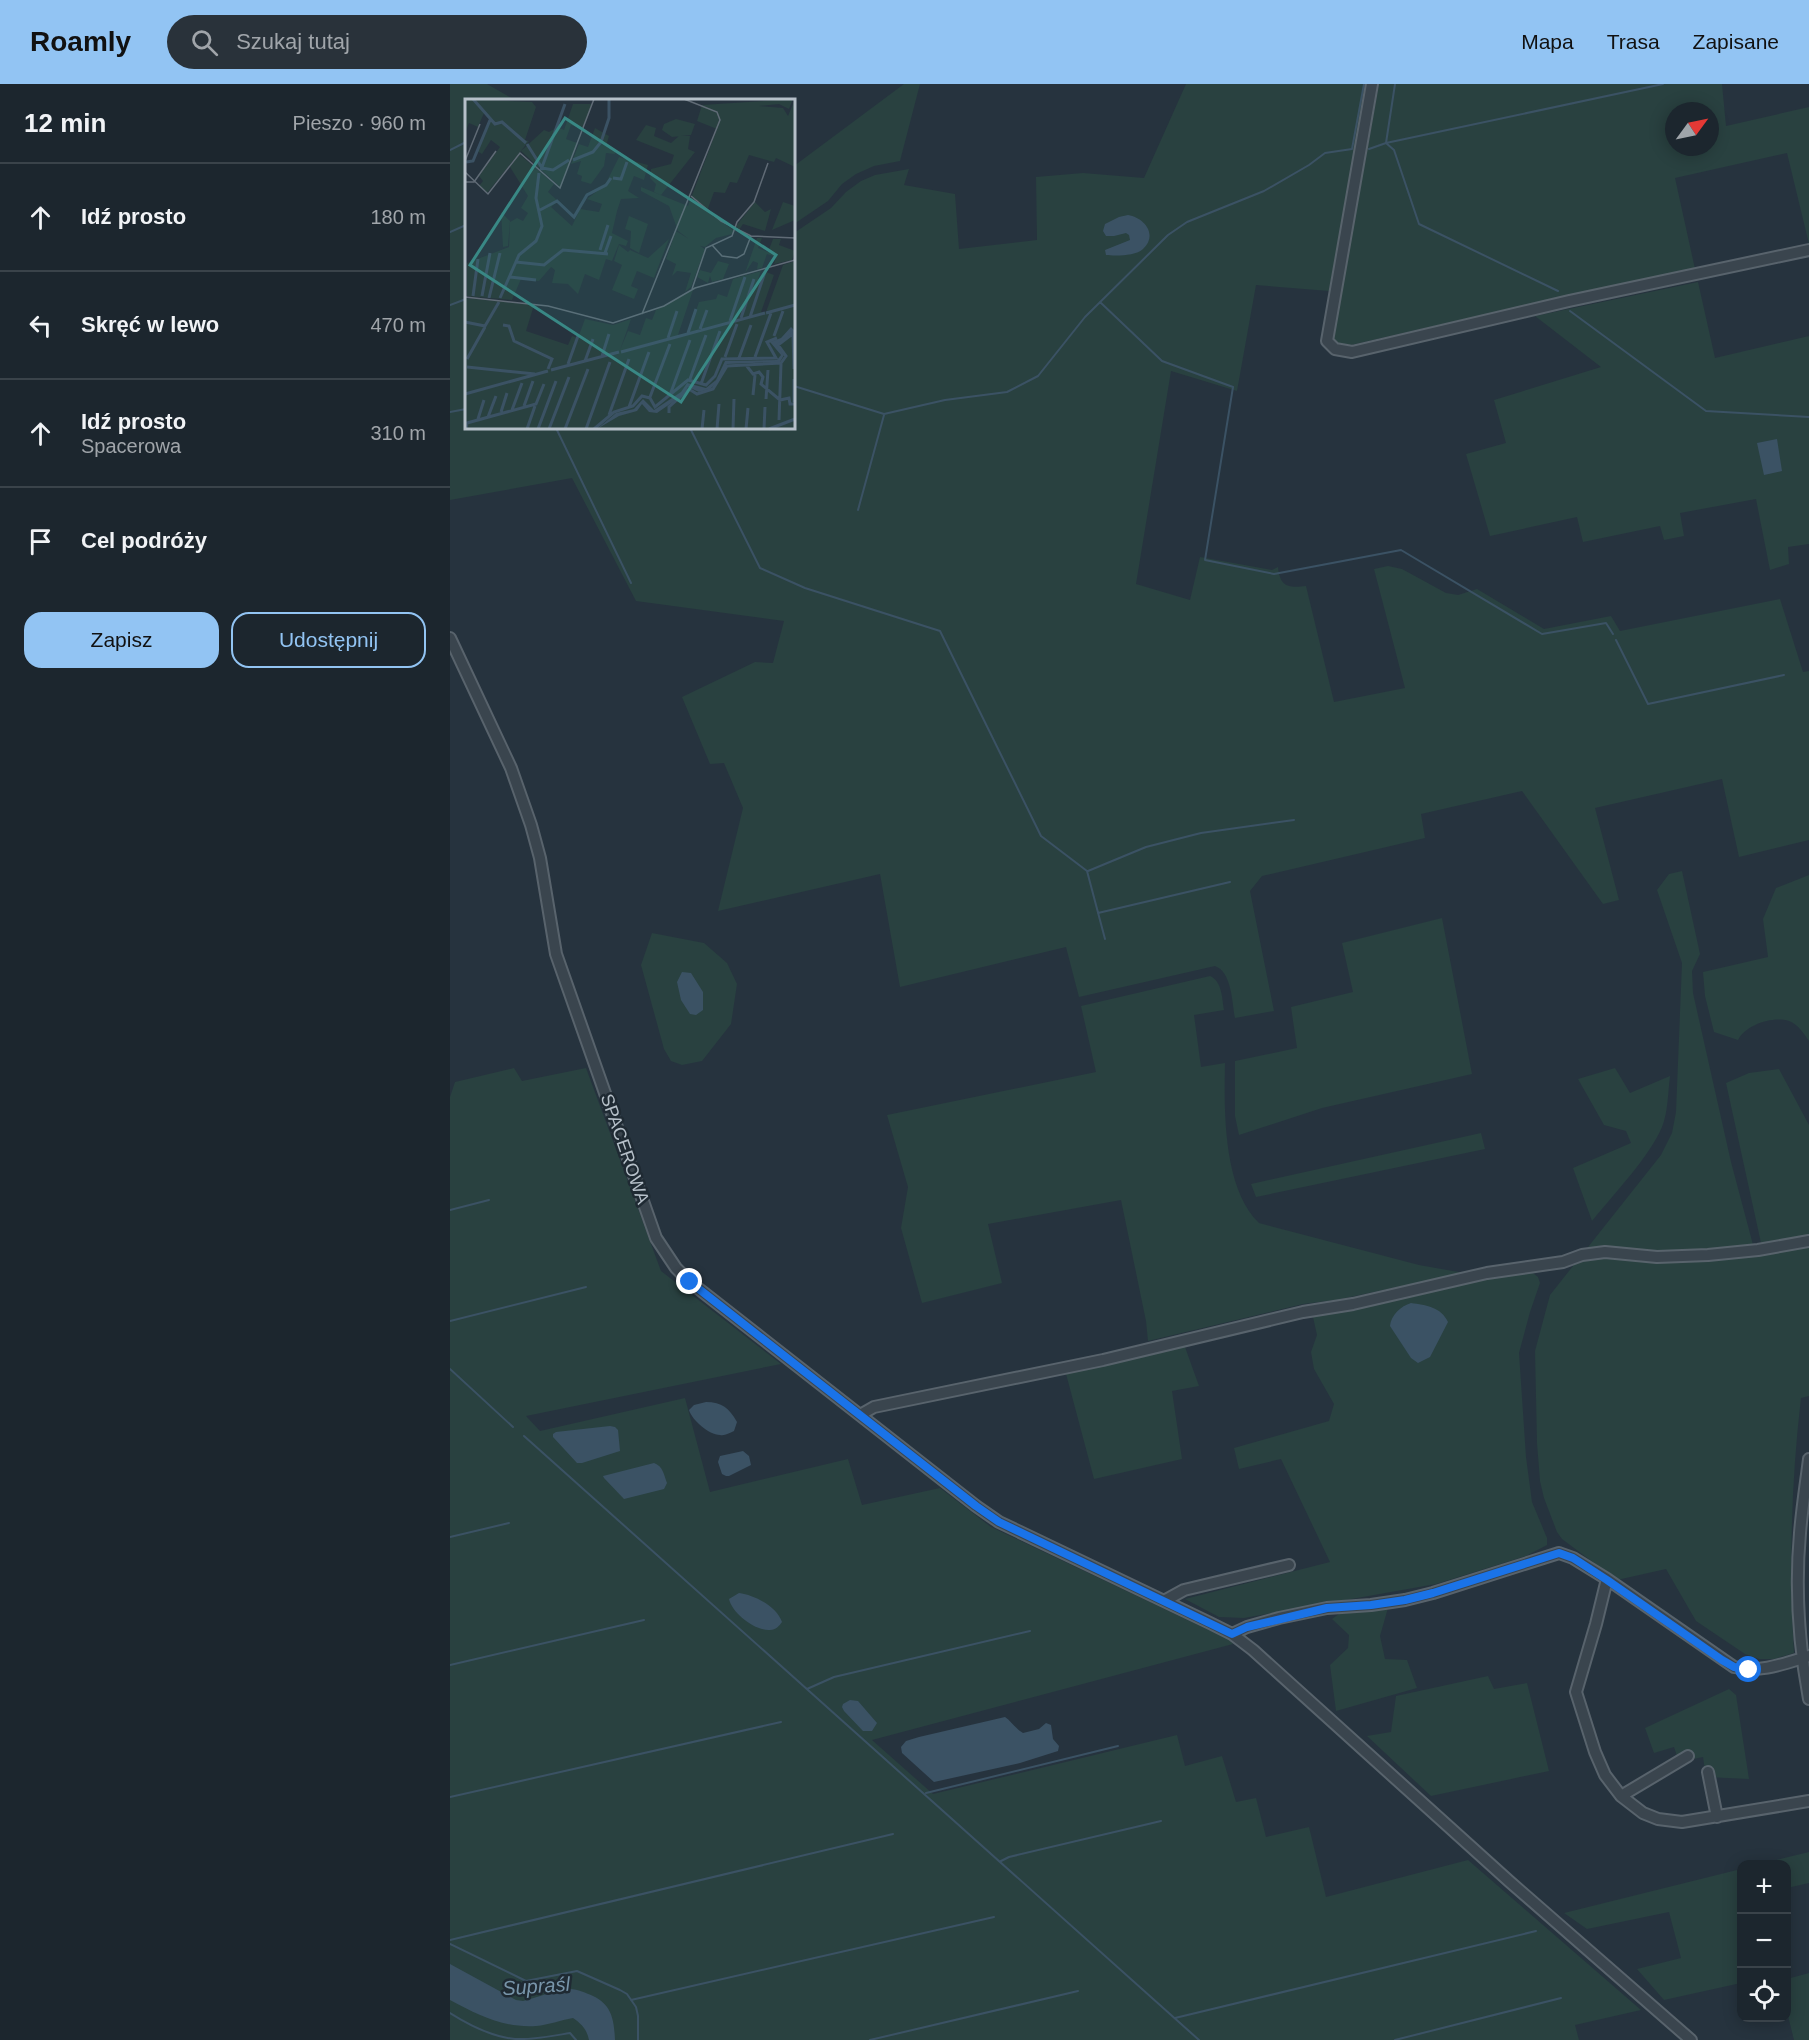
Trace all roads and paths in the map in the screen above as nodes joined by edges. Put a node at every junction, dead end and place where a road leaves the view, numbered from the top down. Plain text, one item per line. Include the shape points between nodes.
1 (1372, 84) edge
2 (1809, 250) edge
3 (450, 638) edge
4 (1809, 1241) edge
5 (860, 1415) junction
6 (1809, 1459) edge
7 (1289, 1565) dead end
8 (1607, 1580) junction
9 (1164, 1601) junction
10 (1232, 1634) junction
11 (1805, 1657) edge
12 (1809, 1699) edge
13 (1688, 1756) dead end
14 (1708, 1772) dead end
15 (1621, 1796) junction
16 (1809, 1801) edge
17 (1717, 1817) junction
18 (1691, 2040) edge

1 - 2 street via 1327,341 1335,349 1352,352
3 - 5 street, SPACEROWA via 511,768 531,825 556,954 656,1238 690,1282
4 - 5 street via 1708,1255 1582,1255 874,1407
5 - 9 street, SPACEROWA via 999,1522
6 - 11 street via 1800,1534 1799,1615
7 - 9 street via 1184,1590
8 - 10 street via 1559,1553 1405,1600 1327,1608
8 - 11 street via 1734,1667 1772,1668
8 - 15 street via 1576,1692 1595,1752 1605,1775
9 - 10 street, SPACEROWA
10 - 18 street, SPACEROWA
11 - 12 street
13 - 15 street
14 - 17 street
15 - 17 street via 1643,1814 1658,1819 1682,1822
16 - 17 street

